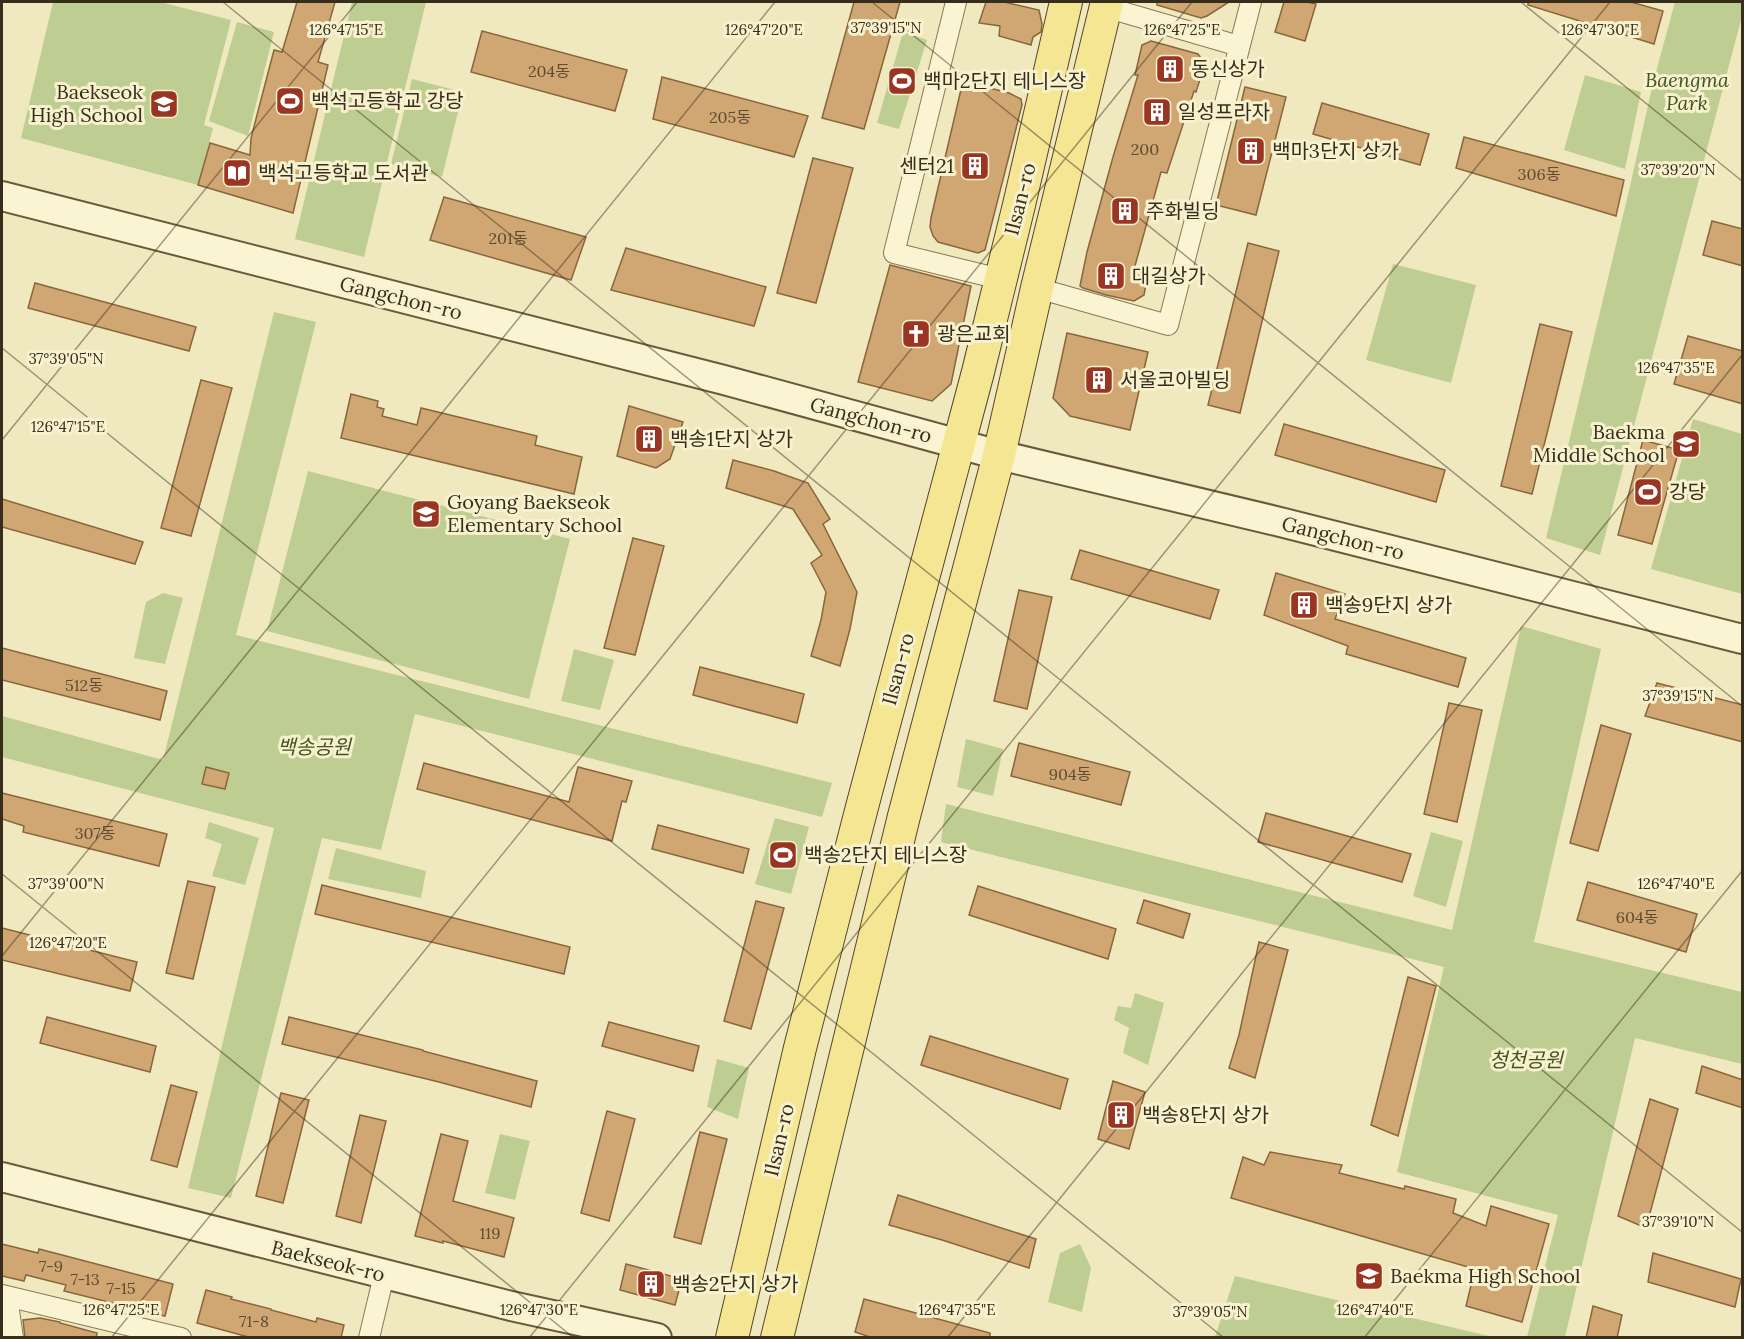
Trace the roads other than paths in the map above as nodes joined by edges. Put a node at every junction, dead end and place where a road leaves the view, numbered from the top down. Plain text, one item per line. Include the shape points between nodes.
1 (956, 2) edge
2 (1066, 2) edge
3 (1251, 2) edge
4 (1106, 4) edge
5 (1239, 46) junction
6 (2, 196) edge
7 (1000, 279) junction
8 (1037, 288) junction
9 (958, 444) junction
10 (999, 455) junction
11 (1743, 639) edge
12 (2, 1177) edge
13 (384, 1275) junction
14 (4, 1296) edge
15 (136, 1332) edge
16 (646, 1336) edge
17 (181, 1337) edge
18 (13, 1338) edge
19 (369, 1338) edge
20 (732, 1338) edge
21 (777, 1338) edge

1 - 7 street via 894,253
2 - 7 main road, Ilsan-ro
3 - 5 street
4 - 5 street
4 - 8 main road, Ilsan-ro
5 - 8 street via 1168,325
6 - 9 main road, Gangchon-ro via 724,380
7 - 9 main road, Ilsan-ro
8 - 10 main road, Ilsan-ro
9 - 10 main road, Gangchon-ro
9 - 20 main road, Ilsan-ro via 803,1036
10 - 11 main road, Gangchon-ro via 1276,520
10 - 21 main road, Ilsan-ro via 904,816
12 - 13 main road, Baekseok-ro
13 - 16 main road, Baekseok-ro
13 - 19 street
14 - 15 street
14 - 18 street
15 - 17 street

